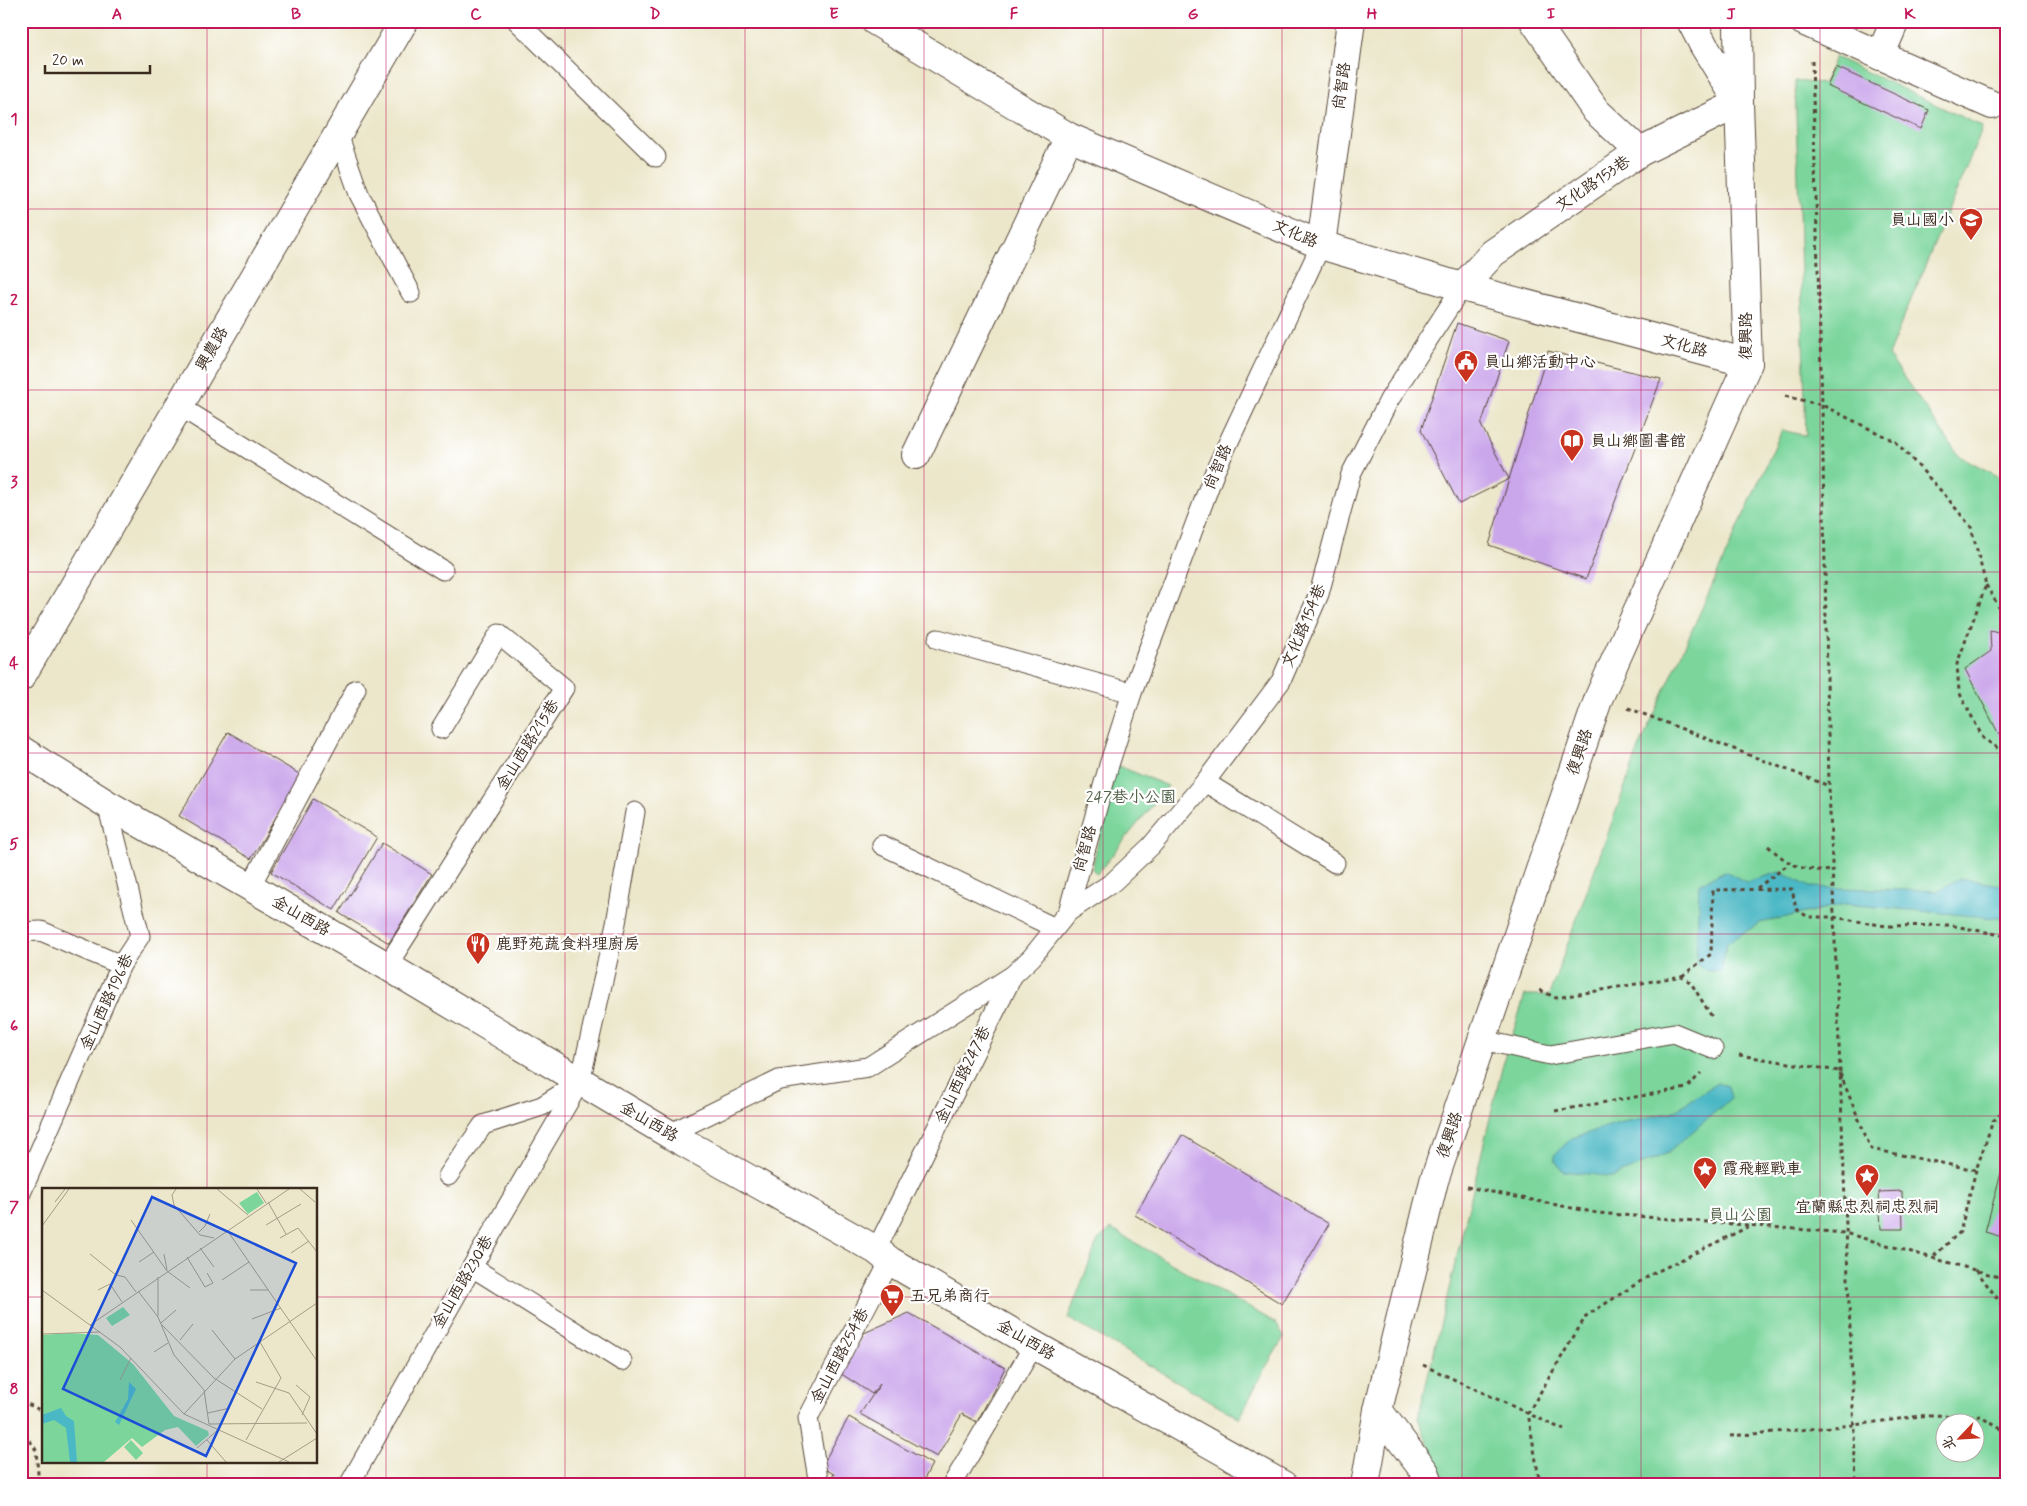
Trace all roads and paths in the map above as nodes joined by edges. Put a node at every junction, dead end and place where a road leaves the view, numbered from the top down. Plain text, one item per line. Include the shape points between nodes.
1 (404, 21) edge
2 (517, 21) edge
3 (875, 21) edge
4 (1351, 21) edge
5 (1534, 21) edge
6 (1692, 21) edge
7 (1738, 21) edge
8 (1804, 21) edge
9 (1895, 21) edge
10 (1880, 56) junction
11 (1805, 57) dead end
12 (1739, 103) junction
13 (1992, 105) dead end
14 (338, 134) junction
15 (1069, 137) junction
16 (1640, 152) junction
17 (656, 157) dead end
18 (1321, 245) junction
19 (1462, 287) junction
20 (410, 293) dead end
21 (1748, 363) junction
22 (1785, 396) dead end
23 (1822, 405) junction
24 (179, 406) junction
25 (916, 455) dead end
26 (443, 570) dead end
27 (1986, 585) junction
28 (2006, 611) edge
29 (938, 639) dead end
30 (21, 677) edge
31 (356, 689) dead end
32 (1132, 693) junction
33 (1599, 696) junction
34 (441, 729) dead end
35 (21, 750) edge
36 (2006, 754) edge
37 (1205, 782) junction
38 (1829, 786) junction
39 (107, 804) junction
40 (635, 812) dead end
41 (882, 845) dead end
42 (1768, 846) dead end
43 (1335, 863) dead end
44 (1789, 864) junction
45 (1831, 872) junction
46 (250, 887) junction
47 (1756, 888) junction
48 (1068, 912) junction
49 (1833, 917) junction
50 (1055, 928) junction
51 (21, 932) edge
52 (2006, 936) edge
53 (121, 965) junction
54 (387, 966) junction
55 (1013, 975) junction
56 (1682, 976) dead end
57 (1482, 1040) junction
58 (1713, 1049) joint
59 (1839, 1071) junction
60 (580, 1082) junction
61 (2006, 1110) edge
62 (669, 1134) junction
63 (1976, 1170) junction
64 (448, 1176) dead end
65 (1434, 1181) junction
66 (21, 1193) edge
67 (1753, 1225) junction
68 (1845, 1233) junction
69 (883, 1255) junction
70 (1934, 1257) junction
71 (472, 1267) junction
72 (1975, 1270) junction
73 (2006, 1279) edge
74 (2006, 1310) edge
75 (1034, 1345) junction
76 (622, 1361) dead end
77 (1423, 1365) dead end
78 (21, 1401) edge
79 (1378, 1410) junction
80 (42, 1411) edge
81 (1528, 1413) junction
82 (1854, 1424) junction
83 (21, 1427) edge
84 (1564, 1430) dead end
85 (2006, 1432) edge
86 (1730, 1436) dead end
87 (39, 1485) edge
88 (350, 1485) edge
89 (819, 1485) edge
90 (952, 1485) edge
91 (1283, 1485) edge
92 (1365, 1485) edge
93 (1430, 1485) edge
94 (1540, 1485) edge
95 (1856, 1485) edge

1 - 14 street, 興農路
2 - 17 lane
3 - 15 street, 文化路
4 - 18 street, 尚智路
5 - 16 street via 1596,111
6 - 12 street
7 - 12 street, 復興路
8 - 10 street
9 - 10 street
10 - 13 street
11 - 23 path via 1812,60
12 - 16 street, 文化路153巷
12 - 21 street, 復興路
14 - 20 lane via 359,194
14 - 24 street, 興農路
15 - 18 street, 文化路
15 - 25 street
16 - 19 street, 文化路153巷 via 1493,253
18 - 19 street, 文化路
18 - 32 lane, 尚智路 via 1215,472
19 - 21 street, 文化路
19 - 37 lane, 文化路154巷 via 1389,400 1351,474 1319,594 1281,681
21 - 33 street, 復興路
22 - 23 path
23 - 27 path via 1896,442 1944,494 1971,527
23 - 38 path
24 - 26 lane
24 - 30 street, 興農路
27 - 28 path via 2000,609
27 - 36 path via 1957,664 1959,692 1983,738
29 - 32 lane
31 - 46 lane
32 - 48 lane, 尚智路
33 - 38 path
33 - 57 street, 復興路
34 - 54 lane, 金山西路215巷 via 499,634 564,688
35 - 39 street, 金山西路
37 - 43 lane
37 - 48 lane, 文化路154巷 via 1152,846 1113,882
38 - 45 path
39 - 46 street, 金山西路
39 - 53 lane, 金山西路196巷 via 140,936
40 - 60 lane, 金山西路230巷 via 616,923
41 - 50 lane
42 - 44 path
44 - 45 path
44 - 47 path
45 - 49 path
46 - 54 street, 金山西路
47 - 49 path via 1792,889 1796,909 1808,917
47 - 56 path via 1713,890 1711,954
48 - 50 lane, 金山西路247巷
49 - 52 path via 1886,926 1949,925
49 - 59 path
50 - 55 lane, 金山西路247巷
51 - 53 lane via 41,931
53 - 66 lane, 金山西路196巷
54 - 60 street, 金山西路
55 - 62 lane via 868,1067 779,1080
55 - 69 lane, 金山西路247巷
57 - 58 lane via 1550,1055 1674,1033
57 - 65 street, 復興路
58 - 59 path
59 - 63 path via 1871,1149
59 - 68 path
60 - 62 street, 金山西路
60 - 64 lane via 542,1106 483,1125
60 - 71 lane, 金山西路230巷
61 - 63 path via 1993,1122
62 - 69 street, 金山西路
63 - 70 path via 1960,1232
65 - 67 path via 1596,1213
65 - 79 street, 復興路
67 - 68 path
67 - 81 path via 1652,1274 1586,1316
68 - 70 path
68 - 82 path
69 - 75 street, 金山西路
69 - 89 lane, 金山西路254巷 via 808,1418
70 - 72 path
71 - 76 lane
71 - 88 lane, 金山西路230巷
72 - 73 path
72 - 74 path
75 - 90 lane
75 - 91 street, 金山西路
77 - 81 path
78 - 80 path
79 - 92 street, 復興路
79 - 93 street via 1425,1472
81 - 84 path
81 - 94 path
82 - 85 path via 1928,1414 1980,1416
82 - 86 path
82 - 95 path
83 - 87 path via 36,1450

